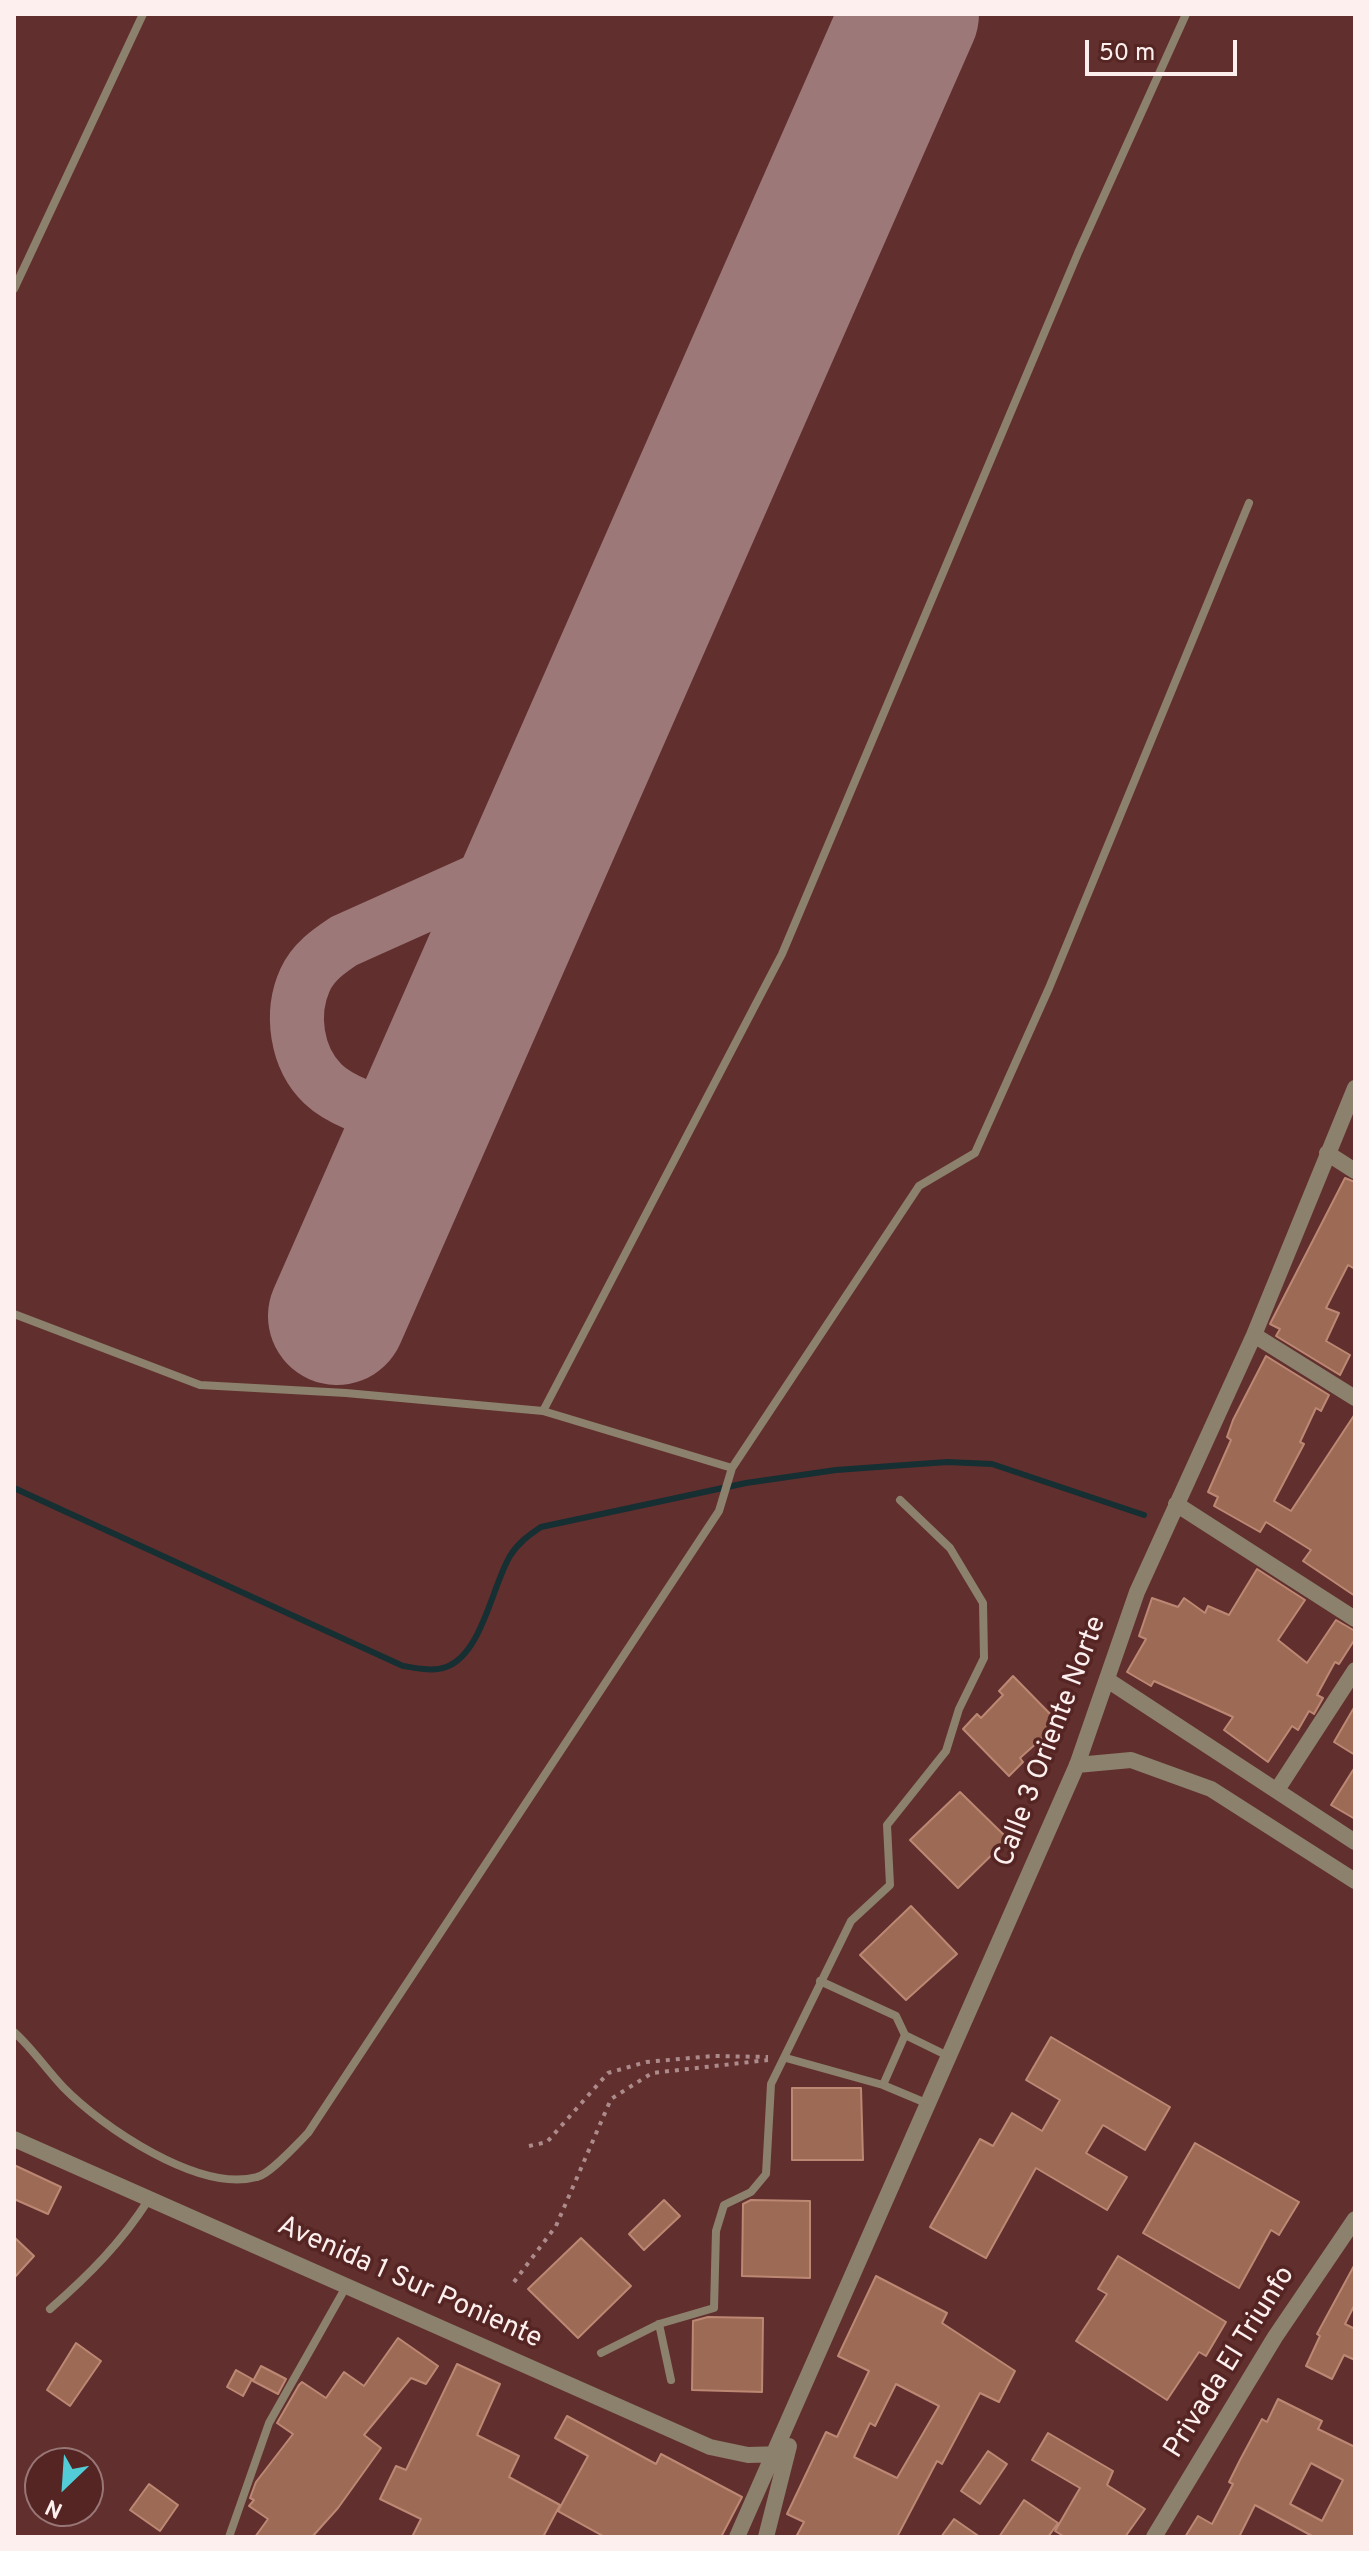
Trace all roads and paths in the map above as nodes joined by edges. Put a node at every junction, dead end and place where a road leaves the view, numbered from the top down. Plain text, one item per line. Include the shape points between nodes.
1 (143, 14) edge
2 (1186, 14) edge
3 (14, 289) edge
4 (1249, 503) dead end
5 (1355, 1088) edge
6 (1327, 1153) junction
7 (1355, 1171) edge
8 (14, 1314) edge
9 (1254, 1335) junction
10 (1355, 1398) edge
11 (543, 1411) junction
12 (732, 1471) junction
13 (900, 1500) dead end
14 (1176, 1504) junction
15 (1355, 1619) edge
16 (1355, 1670) edge
17 (1109, 1681) junction
18 (1077, 1765) junction
19 (1277, 1790) junction
20 (1355, 1842) edge
21 (1355, 1881) edge
22 (820, 1981) junction
23 (14, 2032) edge
24 (905, 2035) junction
25 (948, 2056) junction
26 (786, 2058) junction
27 (883, 2085) junction
28 (926, 2103) junction
29 (14, 2139) edge
30 (529, 2146) dead end
31 (150, 2198) junction
32 (1355, 2219) edge
33 (514, 2282) dead end
34 (348, 2284) junction
35 (50, 2309) dead end
36 (659, 2324) junction
37 (601, 2353) dead end
38 (671, 2380) dead end
39 (782, 2454) junction
40 (229, 2537) edge
41 (737, 2537) edge
42 (766, 2537) edge
43 (1154, 2537) edge

1 - 3 lane
2 - 11 lane via 1078,253 782,954
4 - 12 lane via 1049,988 975,1153 919,1186
5 - 6 street, Calle 3 Oriente Norte
6 - 7 street
6 - 9 street, Calle 3 Oriente Norte
8 - 11 lane via 200,1385
9 - 10 street
9 - 14 street, Calle 3 Oriente Norte
11 - 12 lane
12 - 23 lane via 725,1499 308,2133 260,2177 221,2180 112,2128 64,2088
13 - 22 lane via 950,1548 983,1603 984,1658 946,1751 887,1825 890,1885 851,1921
14 - 15 street
14 - 17 street, Calle 3 Oriente Norte via 1137,1592
16 - 19 street
17 - 18 street, Calle 3 Oriente Norte
17 - 19 street
18 - 21 street via 1131,1760 1211,1789
18 - 25 street, Calle 3 Oriente Norte
19 - 20 street
22 - 24 lane via 896,2016
22 - 26 lane
24 - 25 lane
24 - 27 lane
25 - 28 street, Calle 3 Oriente Norte
26 - 27 lane
26 - 30 path via 713,2056 646,2062 608,2073 547,2142
26 - 33 path via 652,2073 611,2099 556,2226
26 - 36 lane via 771,2084 766,2174 751,2192 724,2205 716,2231 714,2308
27 - 28 lane
28 - 39 street, Calle 3 Oriente Norte via 794,2413
29 - 31 street, Avenida 1 Sur Poniente
31 - 34 street, Avenida 1 Sur Poniente
31 - 35 lane via 125,2237
32 - 43 street, Privada El Triunfo via 1275,2337
34 - 39 street, Avenida 1 Sur Poniente via 710,2447 748,2455
34 - 40 lane via 269,2423
36 - 37 lane
36 - 38 lane
39 - 41 street, Calle 3 Oriente Norte
39 - 42 street, Calle 3 Oriente Norte

